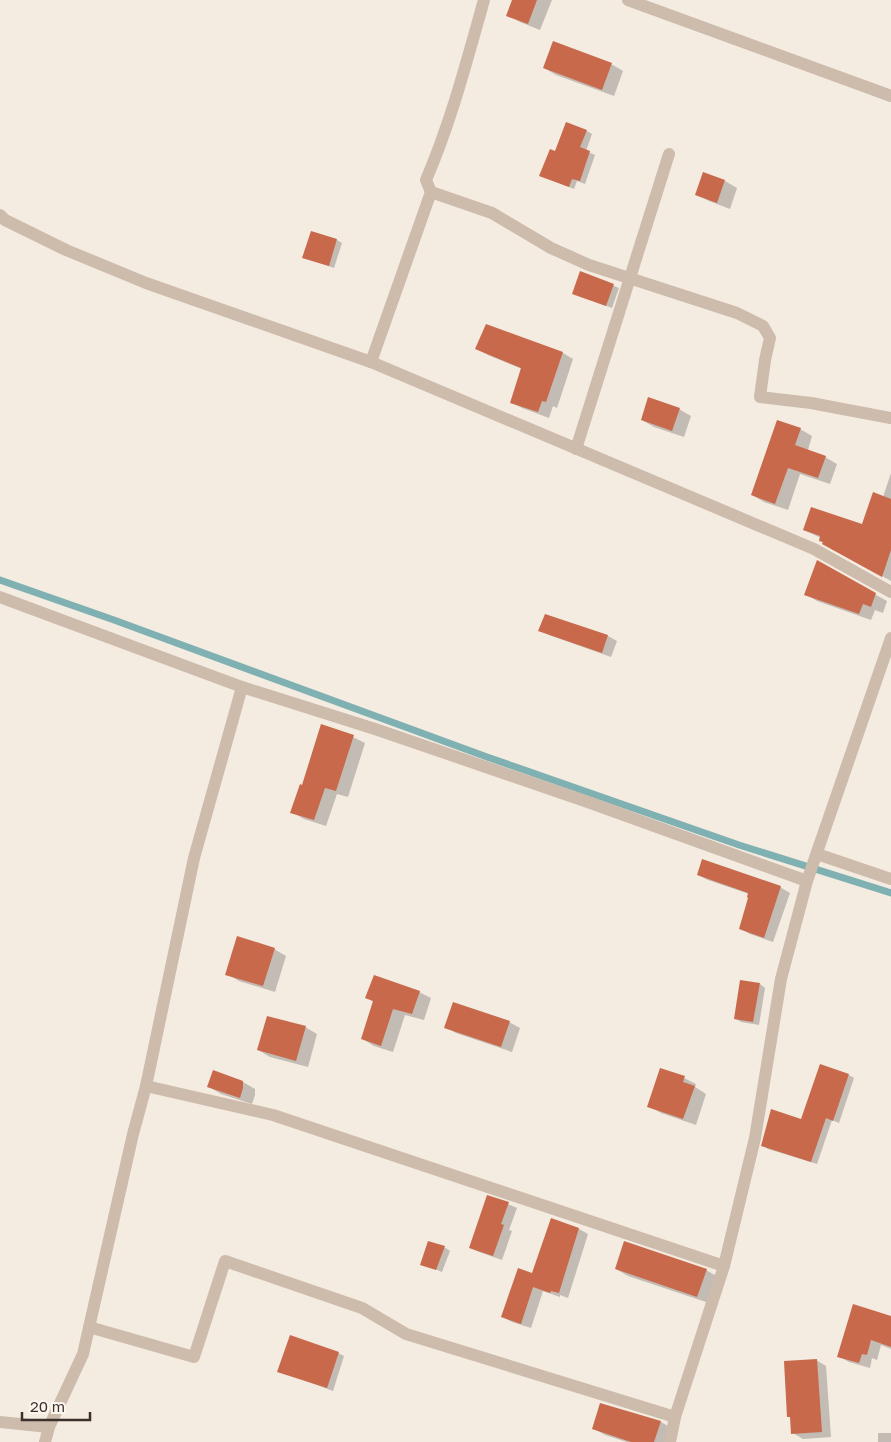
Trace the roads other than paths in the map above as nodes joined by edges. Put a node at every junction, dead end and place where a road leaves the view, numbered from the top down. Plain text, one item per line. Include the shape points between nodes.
1 (484, 0) edge
2 (628, 0) edge
3 (891, 96) edge
4 (669, 154) dead end
5 (431, 192) junction
6 (0, 215) edge
7 (630, 279) junction
8 (371, 362) junction
9 (891, 418) edge
10 (576, 449) junction
11 (891, 592) edge
12 (0, 597) edge
13 (891, 638) edge
14 (242, 687) junction
15 (817, 854) junction
16 (891, 879) edge
17 (808, 881) junction
18 (146, 1086) junction
19 (724, 1266) junction
20 (89, 1327) junction
21 (675, 1417) junction
22 (0, 1422) edge
23 (49, 1427) junction
24 (45, 1442) edge
25 (670, 1442) edge

1 - 5 street via 464,72 426,180
2 - 3 street
4 - 7 street
5 - 7 street via 492,213 551,248
5 - 8 street
6 - 8 street via 66,250 146,283
7 - 9 street via 737,313 763,326 770,338 760,397
7 - 10 street
8 - 10 street
10 - 11 street via 814,549
12 - 14 street
13 - 15 street
14 - 17 street via 384,732
14 - 18 street via 194,858
15 - 16 street
15 - 17 street
17 - 19 street via 781,979 755,1138
18 - 19 street via 273,1115
18 - 20 street
19 - 21 street
20 - 21 street via 194,1357 225,1261 362,1308 406,1334
20 - 23 street via 83,1354
21 - 25 street
22 - 23 street
23 - 24 street

